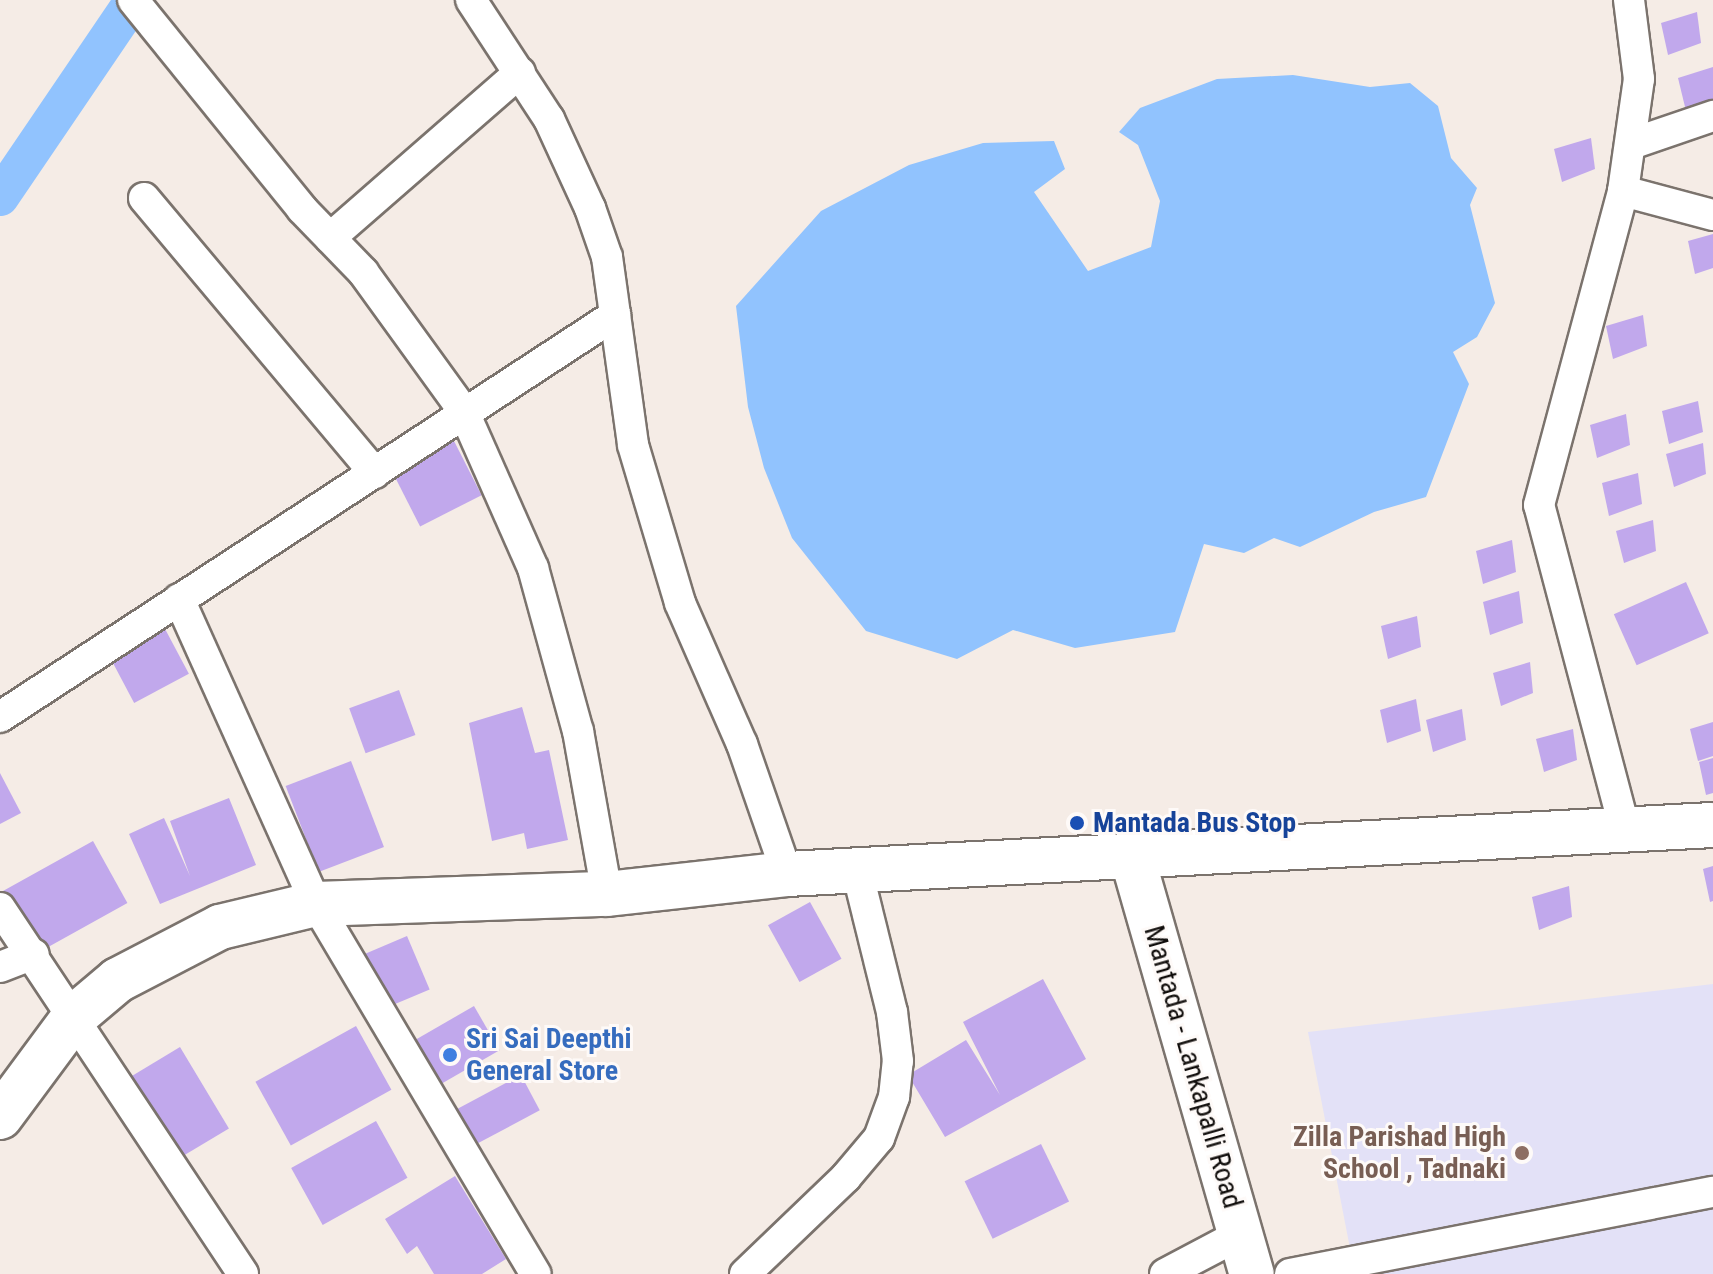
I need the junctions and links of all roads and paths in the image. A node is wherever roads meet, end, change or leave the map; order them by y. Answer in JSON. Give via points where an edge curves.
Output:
{"nodes":[{"id":1,"x":133,"y":0,"type":"edge"},
{"id":2,"x":471,"y":0,"type":"edge"},
{"id":3,"x":1629,"y":0,"type":"edge"},
{"id":4,"x":520,"y":72,"type":"junction"},
{"id":5,"x":1713,"y":116,"type":"edge"},
{"id":6,"x":1631,"y":144,"type":"junction"},
{"id":7,"x":1623,"y":191,"type":"junction"},
{"id":8,"x":144,"y":198,"type":"dead end"},
{"id":9,"x":1713,"y":215,"type":"edge"},
{"id":10,"x":330,"y":238,"type":"junction"},
{"id":11,"x":615,"y":315,"type":"junction"},
{"id":12,"x":463,"y":410,"type":"junction"},
{"id":13,"x":375,"y":473,"type":"junction"},
{"id":14,"x":179,"y":599,"type":"junction"},
{"id":15,"x":0,"y":717,"type":"edge"},
{"id":16,"x":1713,"y":825,"type":"edge"},
{"id":17,"x":1625,"y":830,"type":"junction"},
{"id":18,"x":1133,"y":860,"type":"junction"},
{"id":19,"x":857,"y":871,"type":"junction"},
{"id":20,"x":787,"y":874,"type":"junction"},
{"id":21,"x":607,"y":894,"type":"junction"},
{"id":22,"x":316,"y":904,"type":"junction"},
{"id":23,"x":0,"y":908,"type":"edge"},
{"id":24,"x":34,"y":954,"type":"junction"},
{"id":25,"x":0,"y":967,"type":"edge"},
{"id":26,"x":74,"y":1017,"type":"junction"},
{"id":27,"x":0,"y":1117,"type":"edge"},
{"id":28,"x":1713,"y":1192,"type":"edge"},
{"id":29,"x":1247,"y":1254,"type":"edge"},
{"id":30,"x":243,"y":1274,"type":"edge"},
{"id":31,"x":536,"y":1274,"type":"edge"},
{"id":32,"x":745,"y":1274,"type":"edge"},
{"id":33,"x":1165,"y":1274,"type":"edge"},
{"id":34,"x":1290,"y":1274,"type":"edge"}],
"edges":[{"from":1,"to":10,"type":"street"},
{"from":2,"to":4,"type":"street"},
{"from":3,"to":6,"type":"street","via":[[1639,79]]},
{"from":4,"to":10,"type":"street"},
{"from":4,"to":11,"type":"street","via":[[590,208],[607,257]]},
{"from":5,"to":6,"type":"street"},
{"from":6,"to":7,"type":"street"},
{"from":7,"to":9,"type":"street"},
{"from":7,"to":17,"type":"street","via":[[1539,505]]},
{"from":8,"to":13,"type":"street"},
{"from":10,"to":12,"type":"street","via":[[431,357]]},
{"from":11,"to":12,"type":"street"},
{"from":11,"to":20,"type":"street","via":[[633,445],[680,603],[742,744]]},
{"from":12,"to":13,"type":"street"},
{"from":12,"to":21,"type":"street","via":[[533,568],[578,731]]},
{"from":13,"to":14,"type":"street"},
{"from":14,"to":15,"type":"street"},
{"from":14,"to":22,"type":"street"},
{"from":16,"to":17,"type":"main road"},
{"from":17,"to":18,"type":"main road"},
{"from":18,"to":19,"type":"main road"},
{"from":18,"to":29,"type":"main road","name":"Mantada - Lankapalli Road"},
{"from":19,"to":20,"type":"main road"},
{"from":19,"to":32,"type":"street","via":[[892,1012],[898,1061],[894,1097],[879,1138]]},
{"from":20,"to":21,"type":"main road"},
{"from":21,"to":22,"type":"main road"},
{"from":22,"to":26,"type":"main road","via":[[220,927],[169,949]]},
{"from":22,"to":31,"type":"street"},
{"from":23,"to":24,"type":"street"},
{"from":24,"to":25,"type":"street"},
{"from":24,"to":26,"type":"street"},
{"from":26,"to":27,"type":"main road"},
{"from":26,"to":30,"type":"street"},
{"from":28,"to":34,"type":"street"},
{"from":29,"to":33,"type":"street"}]}
